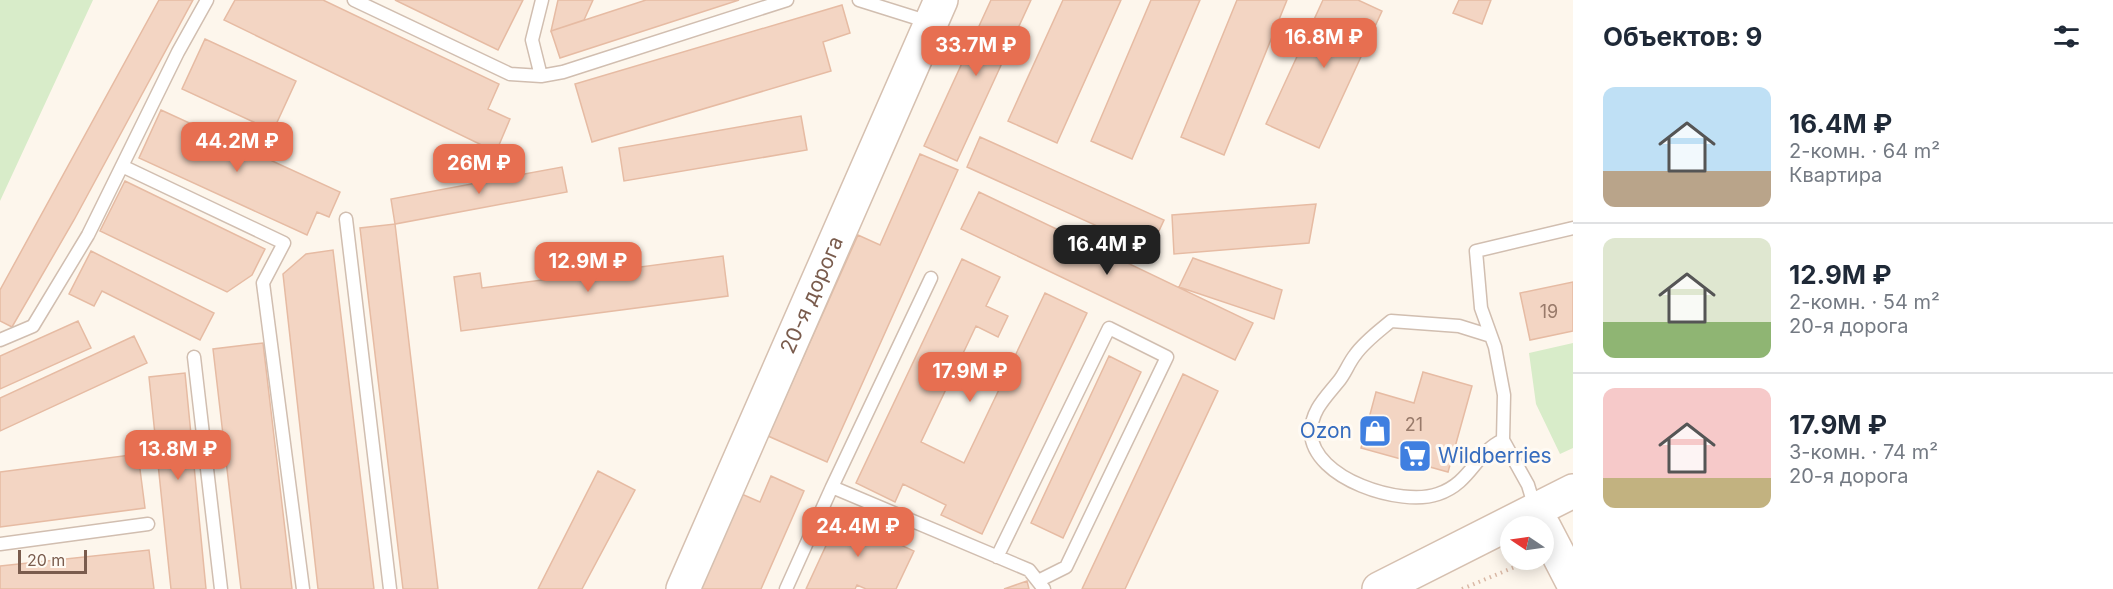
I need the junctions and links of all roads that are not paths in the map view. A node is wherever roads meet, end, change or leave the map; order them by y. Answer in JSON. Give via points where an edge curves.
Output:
{"nodes":[{"id":1,"x":207,"y":0,"type":"edge"},
{"id":2,"x":354,"y":0,"type":"edge"},
{"id":3,"x":542,"y":0,"type":"edge"},
{"id":4,"x":787,"y":0,"type":"edge"},
{"id":5,"x":859,"y":0,"type":"edge"},
{"id":6,"x":936,"y":11,"type":"edge"},
{"id":7,"x":541,"y":76,"type":"junction"},
{"id":8,"x":122,"y":166,"type":"junction"},
{"id":9,"x":346,"y":219,"type":"dead end"},
{"id":10,"x":1573,"y":228,"type":"edge"},
{"id":11,"x":931,"y":278,"type":"dead end"},
{"id":12,"x":1491,"y":336,"type":"junction"},
{"id":13,"x":0,"y":340,"type":"edge"},
{"id":14,"x":194,"y":357,"type":"dead end"},
{"id":15,"x":1503,"y":440,"type":"junction"},
{"id":16,"x":832,"y":487,"type":"junction"},
{"id":17,"x":1573,"y":491,"type":"edge"},
{"id":18,"x":1539,"y":516,"type":"edge"},
{"id":19,"x":1547,"y":516,"type":"edge"},
{"id":20,"x":148,"y":524,"type":"dead end"},
{"id":21,"x":1500,"y":539,"type":"edge"},
{"id":22,"x":0,"y":544,"type":"edge"},
{"id":23,"x":1554,"y":547,"type":"edge"},
{"id":24,"x":997,"y":557,"type":"junction"},
{"id":25,"x":1573,"y":583,"type":"edge"},
{"id":26,"x":1041,"y":585,"type":"edge"},
{"id":27,"x":220,"y":589,"type":"edge"},
{"id":28,"x":303,"y":589,"type":"edge"},
{"id":29,"x":390,"y":589,"type":"edge"},
{"id":30,"x":683,"y":589,"type":"edge"},
{"id":31,"x":786,"y":589,"type":"edge"},
{"id":32,"x":1379,"y":589,"type":"edge"}],
"edges":[{"from":1,"to":8,"type":"lane","via":[[177,52]]},
{"from":2,"to":7,"type":"lane","via":[[510,74]]},
{"from":3,"to":7,"type":"lane","via":[[532,40]]},
{"from":4,"to":7,"type":"lane"},
{"from":5,"to":6,"type":"lane"},
{"from":6,"to":30,"type":"main road","name":"20-я дорога"},
{"from":8,"to":13,"type":"lane","via":[[88,234],[33,327]]},
{"from":8,"to":28,"type":"lane","via":[[284,243],[263,284]]},
{"from":9,"to":29,"type":"lane"},
{"from":10,"to":12,"type":"lane","via":[[1476,250],[1481,308]]},
{"from":11,"to":16,"type":"lane"},
{"from":12,"to":15,"type":"lane","via":[[1504,395]]},
{"from":12,"to":15,"type":"lane","via":[[1459,326],[1391,321],[1356,353],[1340,380],[1318,405],[1311,433],[1316,450],[1355,484],[1376,493],[1405,496],[1436,495],[1455,487],[1488,447]]},
{"from":14,"to":27,"type":"lane"},
{"from":15,"to":18,"type":"lane","via":[[1528,485]]},
{"from":16,"to":24,"type":"lane"},
{"from":16,"to":31,"type":"lane"},
{"from":17,"to":19,"type":"main road"},
{"from":20,"to":22,"type":"lane"},
{"from":21,"to":32,"type":"main road"},
{"from":23,"to":25,"type":"main road"},
{"from":24,"to":26,"type":"lane","via":[[1029,570]]},
{"from":24,"to":26,"type":"lane","via":[[1109,328],[1167,357],[1066,567]]}]}
